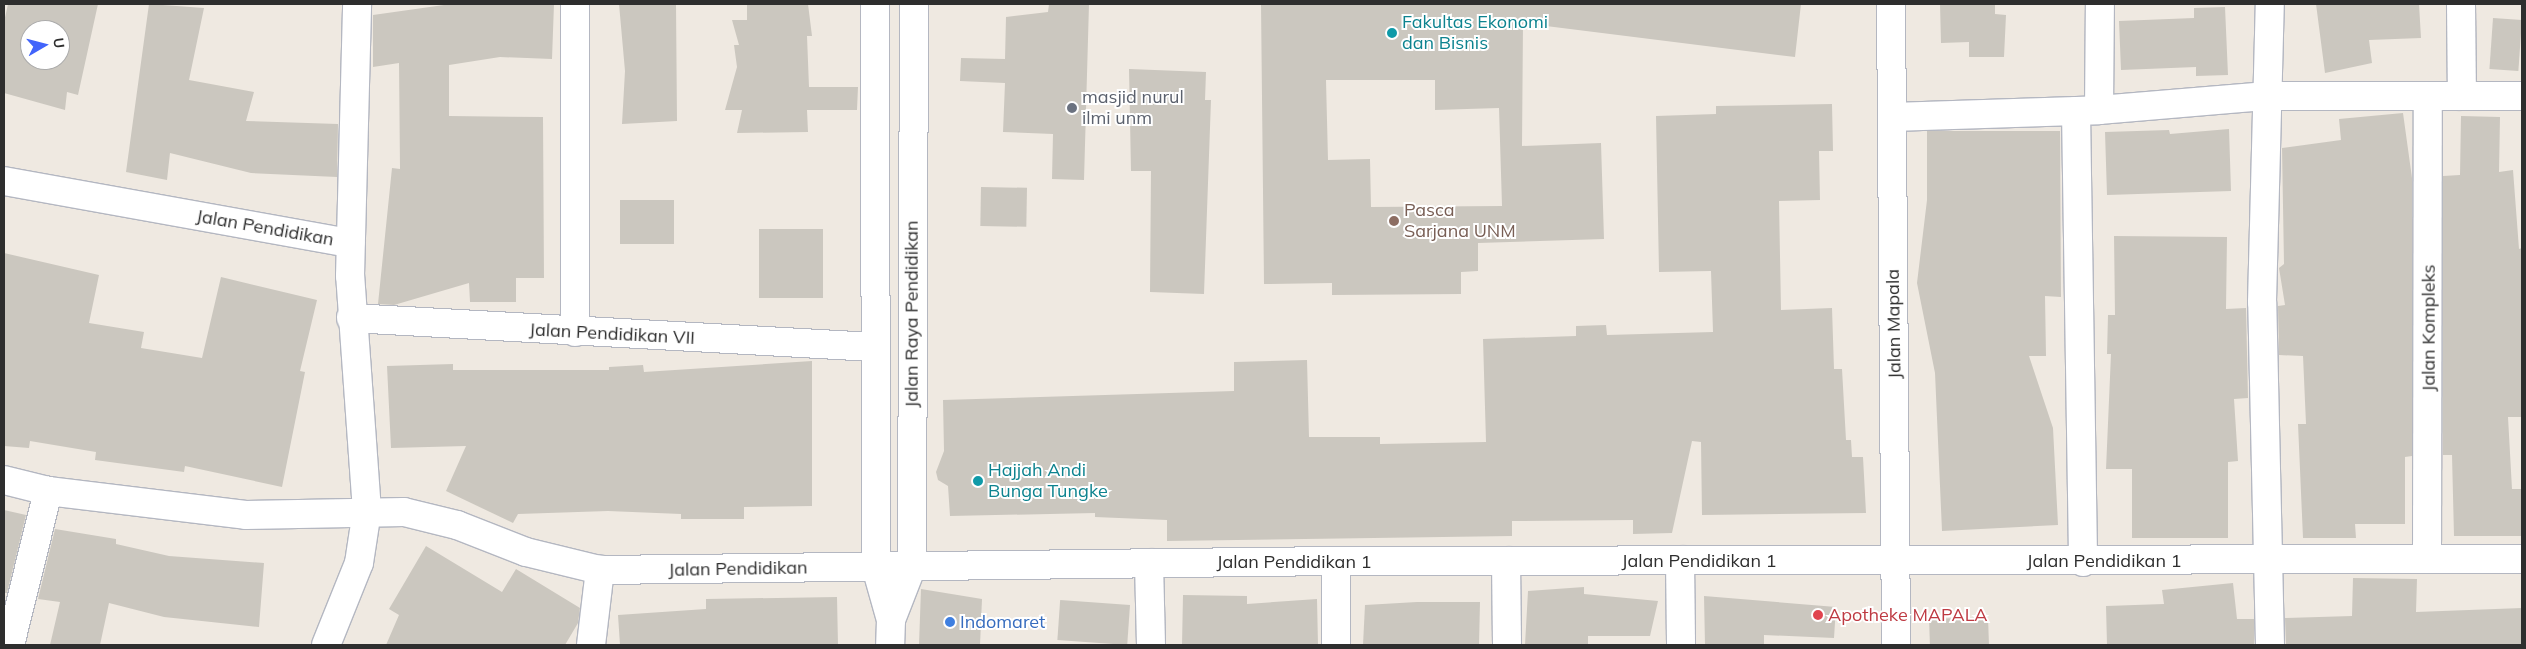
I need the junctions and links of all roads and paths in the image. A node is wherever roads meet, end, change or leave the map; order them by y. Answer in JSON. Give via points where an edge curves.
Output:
{"nodes":[{"id":1,"x":357,"y":4,"type":"edge"},
{"id":2,"x":575,"y":4,"type":"edge"},
{"id":3,"x":875,"y":4,"type":"edge"},
{"id":4,"x":914,"y":4,"type":"edge"},
{"id":5,"x":1891,"y":4,"type":"edge"},
{"id":6,"x":2100,"y":4,"type":"edge"},
{"id":7,"x":2270,"y":4,"type":"edge"},
{"id":8,"x":2461,"y":4,"type":"edge"},
{"id":9,"x":2267,"y":96,"type":"junction"},
{"id":10,"x":2462,"y":96,"type":"junction"},
{"id":11,"x":2522,"y":96,"type":"edge"},
{"id":12,"x":2428,"y":97,"type":"junction"},
{"id":13,"x":2087,"y":110,"type":"junction"},
{"id":14,"x":1892,"y":117,"type":"junction"},
{"id":15,"x":4,"y":181,"type":"edge"},
{"id":16,"x":350,"y":243,"type":"junction"},
{"id":17,"x":351,"y":318,"type":"junction"},
{"id":18,"x":575,"y":332,"type":"junction"},
{"id":19,"x":873,"y":347,"type":"junction"},
{"id":20,"x":4,"y":480,"type":"edge"},
{"id":21,"x":48,"y":491,"type":"junction"},
{"id":22,"x":367,"y":511,"type":"junction"},
{"id":23,"x":2522,"y":559,"type":"edge"},
{"id":24,"x":1680,"y":560,"type":"junction"},
{"id":25,"x":2269,"y":560,"type":"junction"},
{"id":26,"x":2427,"y":560,"type":"junction"},
{"id":27,"x":1336,"y":561,"type":"junction"},
{"id":28,"x":1506,"y":561,"type":"junction"},
{"id":29,"x":1896,"y":561,"type":"junction"},
{"id":30,"x":2083,"y":562,"type":"junction"},
{"id":31,"x":1150,"y":563,"type":"junction"},
{"id":32,"x":912,"y":566,"type":"junction"},
{"id":33,"x":876,"y":567,"type":"junction"},
{"id":34,"x":600,"y":570,"type":"junction"},
{"id":35,"x":890,"y":633,"type":"edge"},
{"id":36,"x":10,"y":645,"type":"edge"},
{"id":37,"x":326,"y":645,"type":"edge"},
{"id":38,"x":591,"y":645,"type":"edge"},
{"id":39,"x":1151,"y":645,"type":"edge"},
{"id":40,"x":1336,"y":645,"type":"edge"},
{"id":41,"x":1507,"y":645,"type":"edge"},
{"id":42,"x":1680,"y":645,"type":"edge"},
{"id":43,"x":1896,"y":645,"type":"edge"},
{"id":44,"x":2270,"y":645,"type":"edge"}],
"edges":[{"from":1,"to":16,"type":"street"},
{"from":2,"to":18,"type":"street"},
{"from":3,"to":19,"type":"street","name":"Jalan Raya Pendidikan"},
{"from":4,"to":32,"type":"street","name":"Jalan Raya Pendidikan"},
{"from":5,"to":14,"type":"street","name":"Jalan Mapala"},
{"from":6,"to":13,"type":"street"},
{"from":7,"to":9,"type":"street"},
{"from":8,"to":10,"type":"street"},
{"from":9,"to":12,"type":"street"},
{"from":9,"to":13,"type":"street"},
{"from":9,"to":25,"type":"street","via":[[2262,302]]},
{"from":10,"to":11,"type":"street"},
{"from":10,"to":12,"type":"street"},
{"from":12,"to":26,"type":"street","name":"Jalan Kompleks"},
{"from":13,"to":14,"type":"street"},
{"from":13,"to":30,"type":"street"},
{"from":14,"to":29,"type":"street","name":"Jalan Mapala"},
{"from":15,"to":16,"type":"street","name":"Jalan Pendidikan"},
{"from":16,"to":17,"type":"street","name":"Jalan Pendidikan"},
{"from":17,"to":18,"type":"street","name":"Jalan Pendidikan VII"},
{"from":17,"to":22,"type":"street","name":"Jalan Pendidikan"},
{"from":18,"to":19,"type":"street","name":"Jalan Pendidikan VII"},
{"from":19,"to":33,"type":"street","name":"Jalan Raya Pendidikan"},
{"from":20,"to":21,"type":"street","name":"Jalan Pendidikan"},
{"from":21,"to":22,"type":"street","name":"Jalan Pendidikan","via":[[246,515]]},
{"from":21,"to":36,"type":"street"},
{"from":22,"to":34,"type":"street","name":"Jalan Pendidikan","via":[[429,516],[526,552]]},
{"from":22,"to":37,"type":"street","name":"Jalan Pendidikan","via":[[359,564]]},
{"from":23,"to":26,"type":"street","name":"Jalan Pendidikan 1"},
{"from":24,"to":28,"type":"street","name":"Jalan Pendidikan 1"},
{"from":24,"to":29,"type":"street","name":"Jalan Pendidikan 1"},
{"from":24,"to":42,"type":"street"},
{"from":25,"to":26,"type":"street","name":"Jalan Pendidikan 1"},
{"from":25,"to":30,"type":"street","name":"Jalan Pendidikan 1"},
{"from":25,"to":44,"type":"street"},
{"from":27,"to":28,"type":"street","name":"Jalan Pendidikan 1"},
{"from":27,"to":31,"type":"street","name":"Jalan Pendidikan 1"},
{"from":27,"to":40,"type":"street"},
{"from":28,"to":41,"type":"street"},
{"from":29,"to":30,"type":"street","name":"Jalan Pendidikan 1"},
{"from":29,"to":43,"type":"street","name":"Jalan Mapala"},
{"from":31,"to":32,"type":"street","name":"Jalan Pendidikan 1"},
{"from":31,"to":39,"type":"street"},
{"from":32,"to":33,"type":"street","name":"Jalan Pendidikan 1"},
{"from":32,"to":35,"type":"street","name":"Jalan Raya Pendidikan"},
{"from":33,"to":34,"type":"street","name":"Jalan Pendidikan"},
{"from":33,"to":35,"type":"street","name":"Jalan Raya Pendidikan"},
{"from":34,"to":38,"type":"street"}]}
